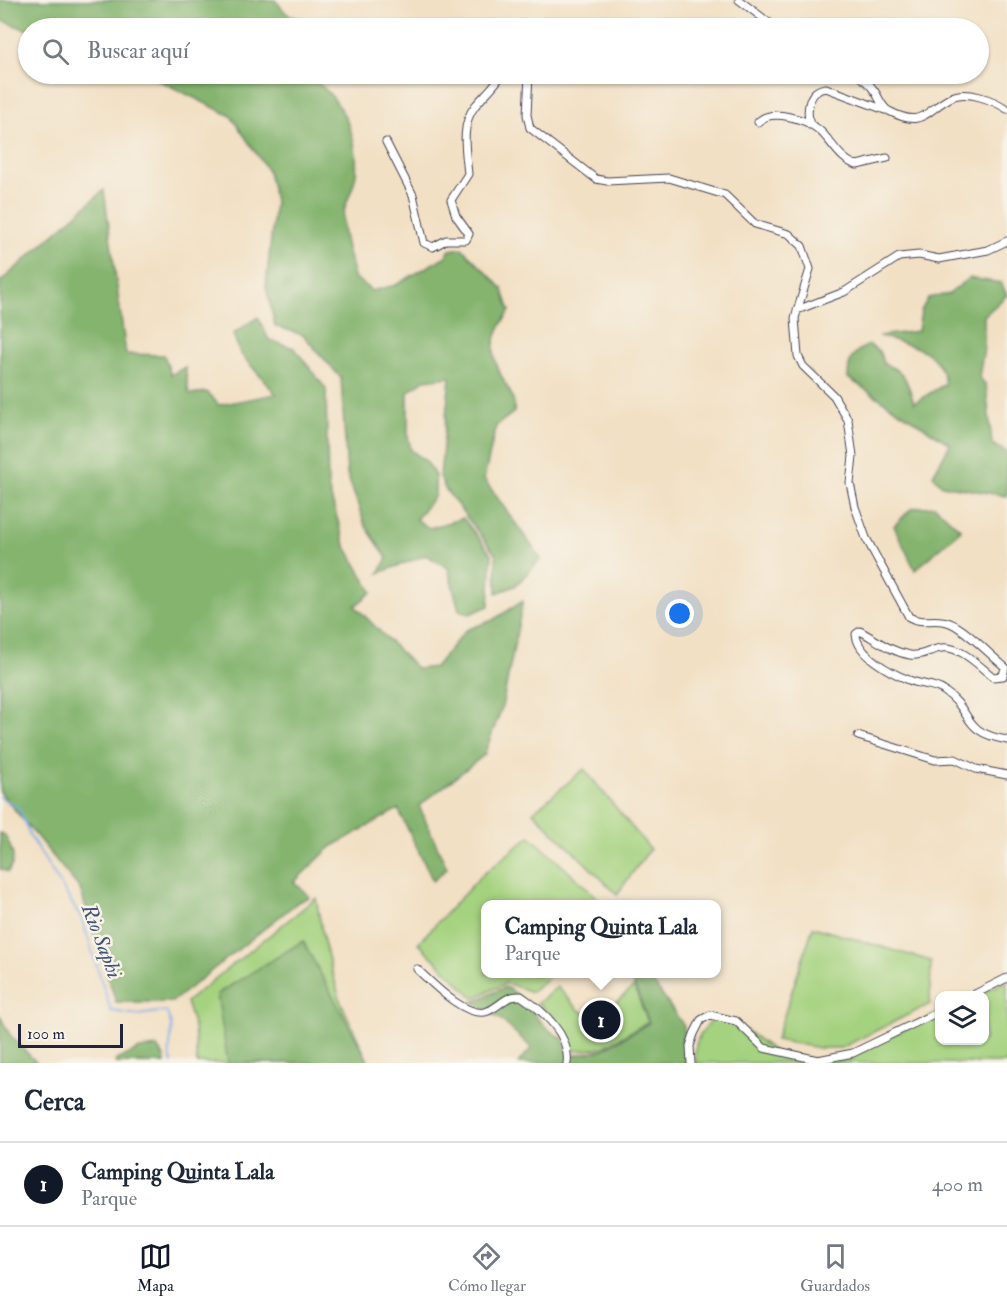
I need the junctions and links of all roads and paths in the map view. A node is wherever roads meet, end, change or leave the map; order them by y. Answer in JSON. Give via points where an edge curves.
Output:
{"nodes":[{"id":1,"x":739,"y":0,"type":"edge"},
{"id":2,"x":763,"y":18,"type":"edge"},
{"id":3,"x":494,"y":84,"type":"edge"},
{"id":4,"x":528,"y":84,"type":"edge"},
{"id":5,"x":867,"y":84,"type":"edge"},
{"id":6,"x":1007,"y":109,"type":"edge"},
{"id":7,"x":885,"y":110,"type":"junction"},
{"id":8,"x":758,"y":122,"type":"dead end"},
{"id":9,"x":810,"y":125,"type":"junction"},
{"id":10,"x":386,"y":142,"type":"dead end"},
{"id":11,"x":887,"y":158,"type":"dead end"},
{"id":12,"x":1007,"y":241,"type":"edge"},
{"id":13,"x":796,"y":310,"type":"junction"},
{"id":14,"x":858,"y":736,"type":"dead end"},
{"id":15,"x":1007,"y":740,"type":"edge"},
{"id":16,"x":1007,"y":775,"type":"edge"},
{"id":17,"x":417,"y":969,"type":"dead end"},
{"id":18,"x":1007,"y":978,"type":"edge"},
{"id":19,"x":981,"y":991,"type":"edge"},
{"id":20,"x":935,"y":1013,"type":"edge"},
{"id":21,"x":567,"y":1063,"type":"edge"},
{"id":22,"x":691,"y":1063,"type":"edge"}],
"edges":[{"from":1,"to":2,"type":"street"},
{"from":3,"to":10,"type":"street","via":[[474,108],[466,129],[464,153],[468,174],[451,200],[456,216],[469,234],[466,240],[446,240],[433,247],[424,243],[413,195]]},
{"from":4,"to":13,"type":"street","via":[[530,128],[596,178],[608,181],[657,177],[692,184],[725,195],[755,224],[795,238],[810,269]]},
{"from":5,"to":7,"type":"street"},
{"from":6,"to":7,"type":"street","via":[[987,99],[963,94],[951,97],[921,118],[903,118]]},
{"from":7,"to":9,"type":"street","via":[[820,88],[812,94]]},
{"from":8,"to":9,"type":"street","via":[[774,115]]},
{"from":9,"to":11,"type":"street","via":[[851,164]]},
{"from":12,"to":13,"type":"street","via":[[988,250],[939,259],[899,257],[844,292]]},
{"from":13,"to":15,"type":"street","via":[[798,356],[834,396],[848,420],[853,456],[850,483],[855,507],[866,538],[909,617],[917,622],[940,620],[953,624],[1005,667],[1005,672],[993,677],[967,656],[951,649],[922,655],[901,653],[860,631],[856,634],[858,644],[889,670],[943,690],[966,720],[983,734]]},
{"from":14,"to":16,"type":"street","via":[[935,760],[955,759],[976,770]]},
{"from":17,"to":21,"type":"street","via":[[453,1003],[481,1013],[509,995],[521,996],[556,1027],[568,1055]]},
{"from":18,"to":19,"type":"street"},
{"from":20,"to":22,"type":"street","via":[[853,1053],[818,1060],[764,1048],[736,1021],[710,1015],[701,1020],[694,1034]]}]}
